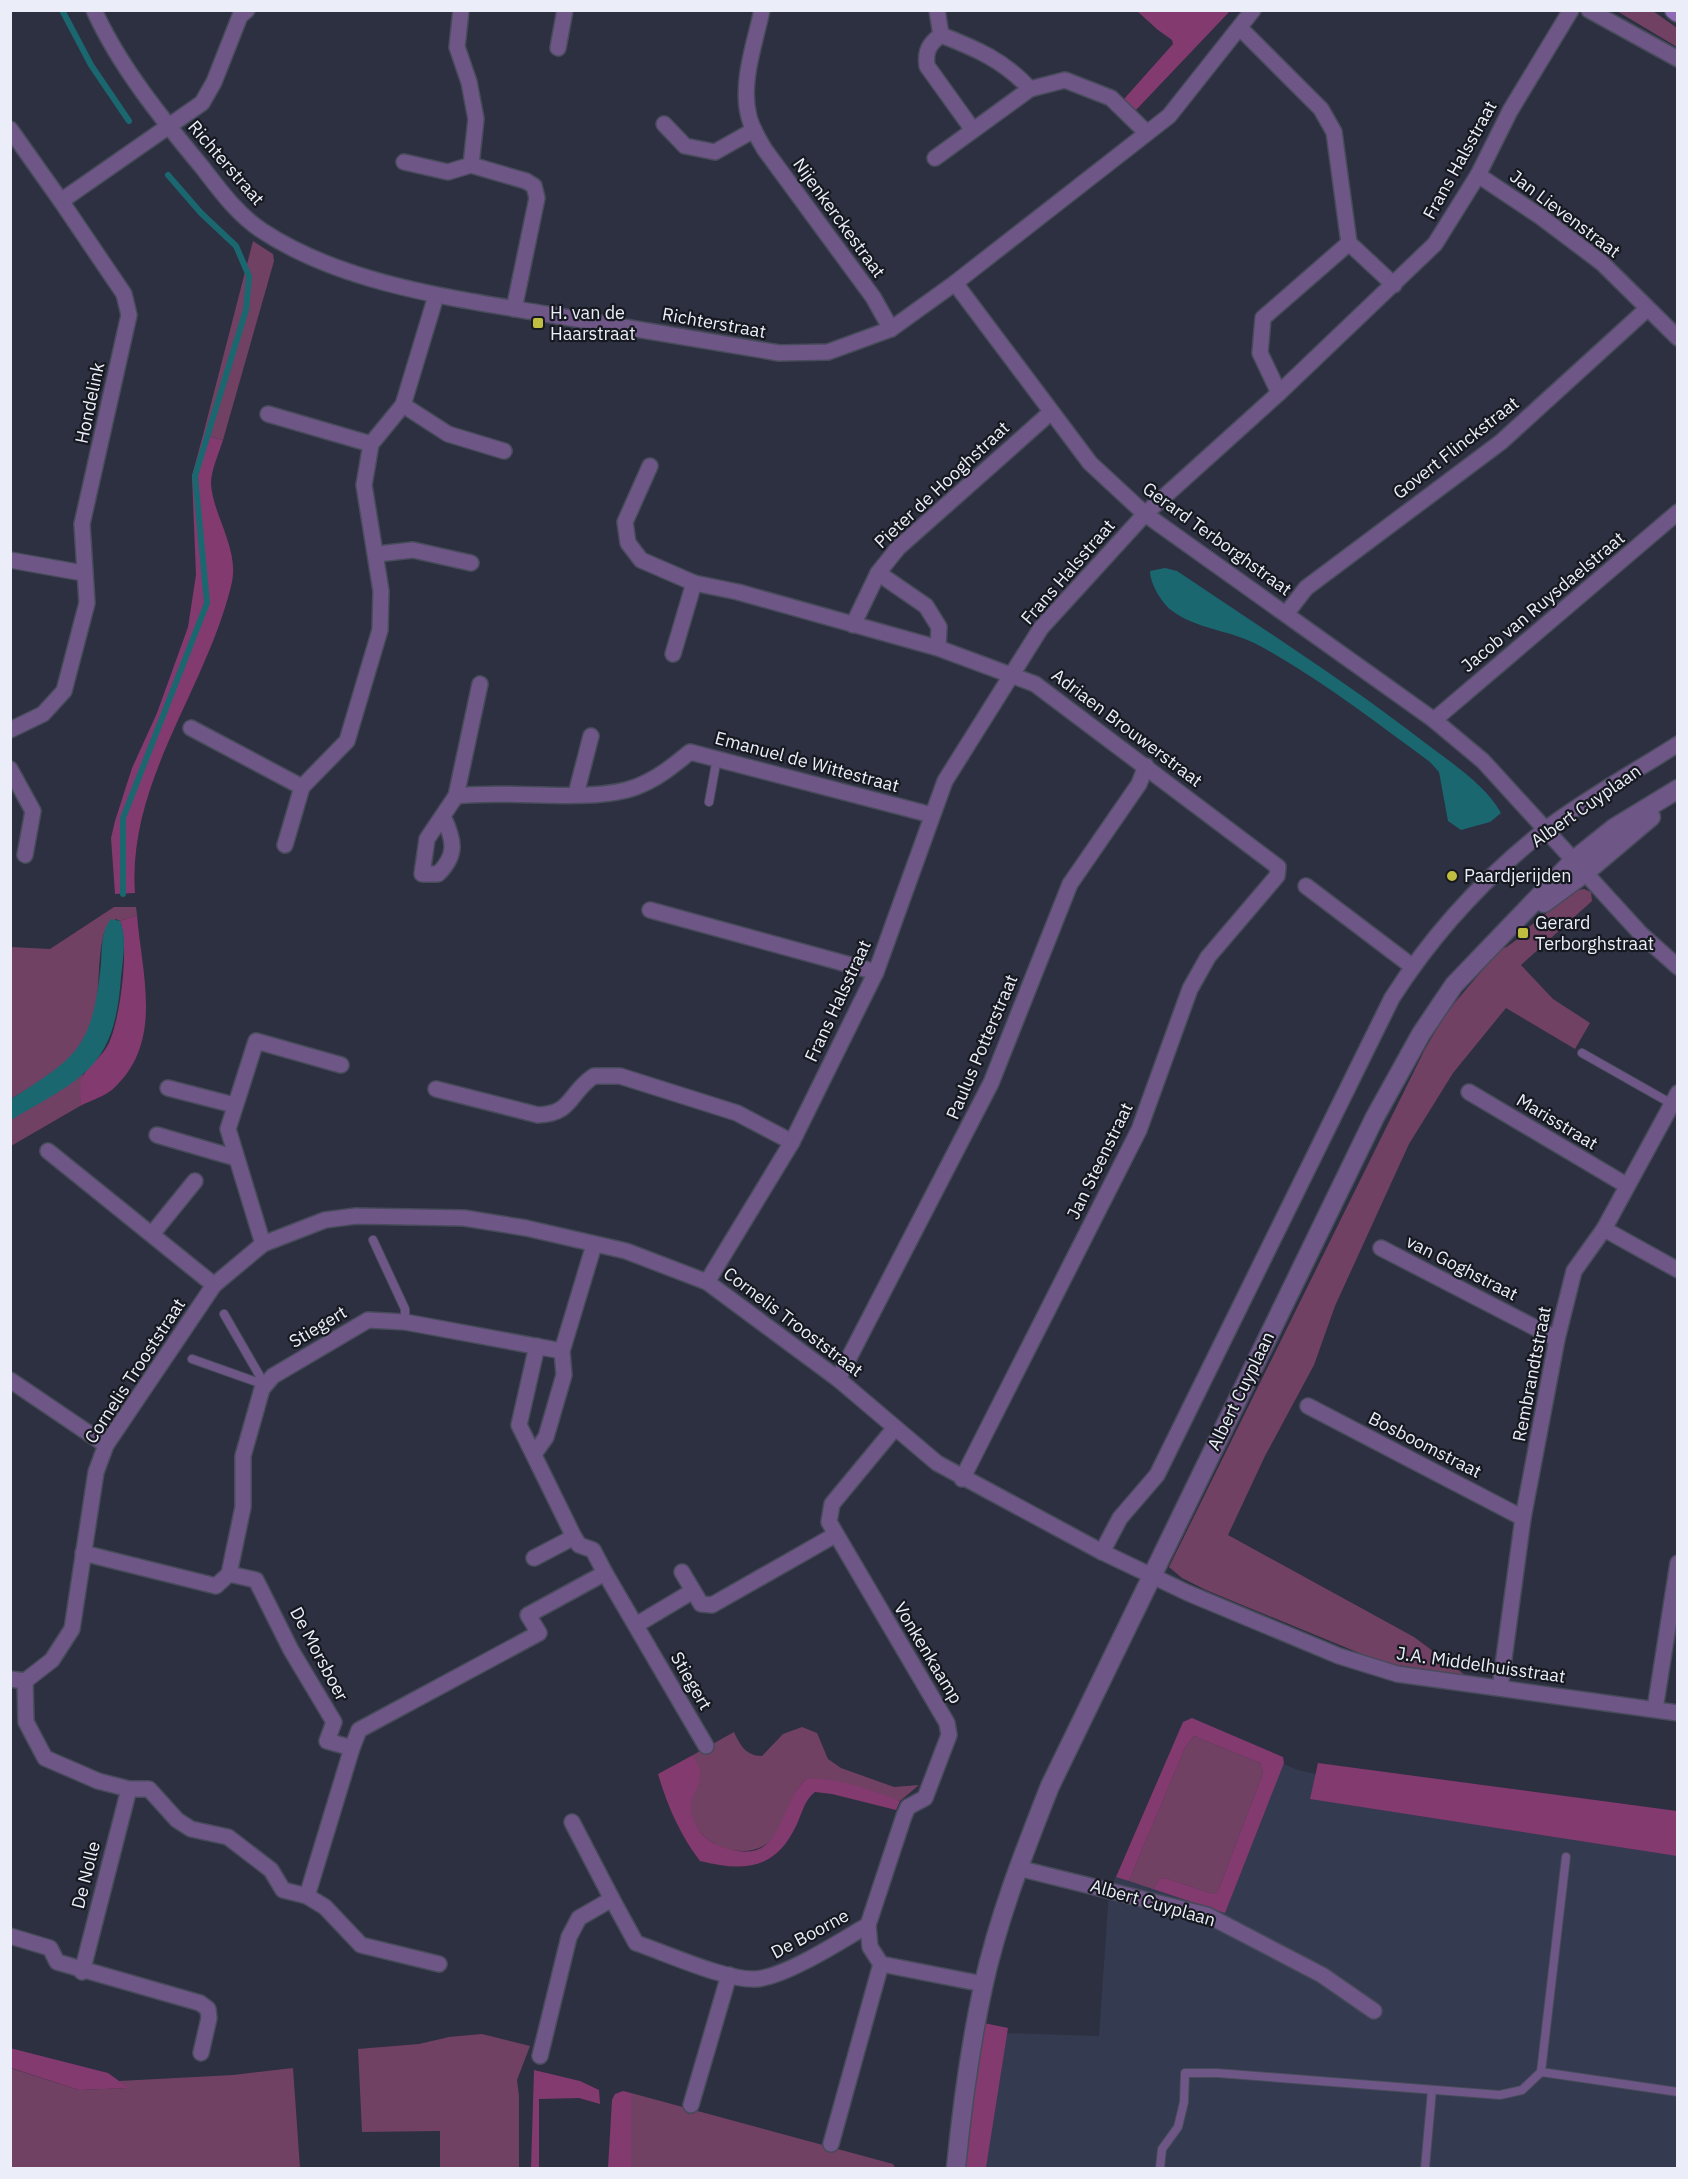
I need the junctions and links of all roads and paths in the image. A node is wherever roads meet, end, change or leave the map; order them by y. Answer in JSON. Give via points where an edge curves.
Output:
{"nodes":[{"id":1,"x":93,"y":10,"type":"edge"},
{"id":2,"x":247,"y":10,"type":"edge"},
{"id":3,"x":461,"y":10,"type":"edge"},
{"id":4,"x":565,"y":10,"type":"edge"},
{"id":5,"x":762,"y":10,"type":"edge"},
{"id":6,"x":937,"y":10,"type":"edge"},
{"id":7,"x":1253,"y":10,"type":"edge"},
{"id":8,"x":1571,"y":10,"type":"edge"},
{"id":9,"x":1589,"y":10,"type":"edge"},
{"id":10,"x":1674,"y":10,"type":"edge"},
{"id":11,"x":1677,"y":13,"type":"edge"},
{"id":12,"x":1240,"y":28,"type":"junction"},
{"id":13,"x":940,"y":35,"type":"junction"},
{"id":14,"x":558,"y":48,"type":"dead end"},
{"id":15,"x":1677,"y":59,"type":"edge"},
{"id":16,"x":1030,"y":89,"type":"junction"},
{"id":17,"x":664,"y":124,"type":"dead end"},
{"id":18,"x":168,"y":126,"type":"junction"},
{"id":19,"x":10,"y":129,"type":"edge"},
{"id":20,"x":754,"y":130,"type":"junction"},
{"id":21,"x":973,"y":130,"type":"junction"},
{"id":22,"x":1148,"y":133,"type":"junction"},
{"id":23,"x":935,"y":159,"type":"dead end"},
{"id":24,"x":404,"y":162,"type":"dead end"},
{"id":25,"x":471,"y":165,"type":"junction"},
{"id":26,"x":1478,"y":175,"type":"junction"},
{"id":27,"x":61,"y":201,"type":"junction"},
{"id":28,"x":1349,"y":243,"type":"junction"},
{"id":29,"x":955,"y":283,"type":"junction"},
{"id":30,"x":1394,"y":285,"type":"junction"},
{"id":31,"x":436,"y":296,"type":"junction"},
{"id":32,"x":514,"y":309,"type":"junction"},
{"id":33,"x":1647,"y":309,"type":"junction"},
{"id":34,"x":891,"y":329,"type":"junction"},
{"id":35,"x":1677,"y":338,"type":"edge"},
{"id":36,"x":1279,"y":393,"type":"junction"},
{"id":37,"x":403,"y":405,"type":"junction"},
{"id":38,"x":1050,"y":413,"type":"junction"},
{"id":39,"x":268,"y":414,"type":"dead end"},
{"id":40,"x":371,"y":444,"type":"junction"},
{"id":41,"x":504,"y":451,"type":"dead end"},
{"id":42,"x":650,"y":465,"type":"dead end"},
{"id":43,"x":1677,"y":512,"type":"edge"},
{"id":44,"x":1145,"y":514,"type":"junction"},
{"id":45,"x":377,"y":554,"type":"junction"},
{"id":46,"x":10,"y":560,"type":"edge"},
{"id":47,"x":471,"y":563,"type":"dead end"},
{"id":48,"x":83,"y":573,"type":"junction"},
{"id":49,"x":878,"y":573,"type":"junction"},
{"id":50,"x":694,"y":583,"type":"junction"},
{"id":51,"x":1286,"y":614,"type":"junction"},
{"id":52,"x":853,"y":625,"type":"junction"},
{"id":53,"x":938,"y":648,"type":"junction"},
{"id":54,"x":673,"y":654,"type":"dead end"},
{"id":55,"x":1012,"y":676,"type":"junction"},
{"id":56,"x":480,"y":684,"type":"dead end"},
{"id":57,"x":1434,"y":720,"type":"junction"},
{"id":58,"x":191,"y":728,"type":"dead end"},
{"id":59,"x":10,"y":730,"type":"edge"},
{"id":60,"x":591,"y":736,"type":"dead end"},
{"id":61,"x":1677,"y":744,"type":"edge"},
{"id":62,"x":718,"y":757,"type":"junction"},
{"id":63,"x":1146,"y":766,"type":"junction"},
{"id":64,"x":10,"y":769,"type":"edge"},
{"id":65,"x":302,"y":786,"type":"junction"},
{"id":66,"x":1677,"y":789,"type":"edge"},
{"id":67,"x":576,"y":794,"type":"junction"},
{"id":68,"x":1677,"y":795,"type":"edge"},
{"id":69,"x":456,"y":796,"type":"junction"},
{"id":70,"x":710,"y":802,"type":"dead end"},
{"id":71,"x":932,"y":814,"type":"junction"},
{"id":72,"x":443,"y":816,"type":"dead end"},
{"id":73,"x":1547,"y":829,"type":"junction"},
{"id":74,"x":285,"y":845,"type":"dead end"},
{"id":75,"x":25,"y":855,"type":"dead end"},
{"id":76,"x":1580,"y":866,"type":"junction"},
{"id":77,"x":1278,"y":867,"type":"joint"},
{"id":78,"x":1306,"y":886,"type":"dead end"},
{"id":79,"x":650,"y":910,"type":"dead end"},
{"id":80,"x":1413,"y":967,"type":"junction"},
{"id":81,"x":1677,"y":967,"type":"edge"},
{"id":82,"x":876,"y":972,"type":"junction"},
{"id":83,"x":1582,"y":1053,"type":"dead end"},
{"id":84,"x":341,"y":1065,"type":"dead end"},
{"id":85,"x":168,"y":1088,"type":"dead end"},
{"id":86,"x":436,"y":1089,"type":"dead end"},
{"id":87,"x":1469,"y":1092,"type":"dead end"},
{"id":88,"x":1675,"y":1098,"type":"edge"},
{"id":89,"x":234,"y":1105,"type":"junction"},
{"id":90,"x":157,"y":1134,"type":"dead end"},
{"id":91,"x":792,"y":1142,"type":"junction"},
{"id":92,"x":48,"y":1151,"type":"dead end"},
{"id":93,"x":236,"y":1158,"type":"junction"},
{"id":94,"x":195,"y":1181,"type":"dead end"},
{"id":95,"x":1626,"y":1185,"type":"junction"},
{"id":96,"x":1604,"y":1229,"type":"junction"},
{"id":97,"x":152,"y":1234,"type":"junction"},
{"id":98,"x":373,"y":1240,"type":"dead end"},
{"id":99,"x":263,"y":1244,"type":"junction"},
{"id":100,"x":594,"y":1245,"type":"junction"},
{"id":101,"x":1381,"y":1248,"type":"dead end"},
{"id":102,"x":1677,"y":1270,"type":"edge"},
{"id":103,"x":707,"y":1282,"type":"junction"},
{"id":104,"x":214,"y":1285,"type":"junction"},
{"id":105,"x":224,"y":1314,"type":"dead end"},
{"id":106,"x":405,"y":1322,"type":"junction"},
{"id":107,"x":1557,"y":1339,"type":"junction"},
{"id":108,"x":537,"y":1346,"type":"junction"},
{"id":109,"x":562,"y":1351,"type":"junction"},
{"id":110,"x":192,"y":1359,"type":"dead end"},
{"id":111,"x":838,"y":1379,"type":"junction"},
{"id":112,"x":10,"y":1380,"type":"edge"},
{"id":113,"x":265,"y":1385,"type":"junction"},
{"id":114,"x":1308,"y":1406,"type":"dead end"},
{"id":115,"x":894,"y":1429,"type":"junction"},
{"id":116,"x":106,"y":1445,"type":"junction"},
{"id":117,"x":534,"y":1454,"type":"junction"},
{"id":118,"x":962,"y":1479,"type":"junction"},
{"id":119,"x":1523,"y":1518,"type":"junction"},
{"id":120,"x":836,"y":1535,"type":"junction"},
{"id":121,"x":574,"y":1537,"type":"junction"},
{"id":122,"x":1102,"y":1552,"type":"junction"},
{"id":123,"x":83,"y":1553,"type":"junction"},
{"id":124,"x":534,"y":1558,"type":"dead end"},
{"id":125,"x":1677,"y":1563,"type":"edge"},
{"id":126,"x":682,"y":1572,"type":"dead end"},
{"id":127,"x":605,"y":1573,"type":"junction"},
{"id":128,"x":229,"y":1574,"type":"junction"},
{"id":129,"x":1152,"y":1575,"type":"junction"},
{"id":130,"x":693,"y":1591,"type":"junction"},
{"id":131,"x":636,"y":1625,"type":"junction"},
{"id":132,"x":18,"y":1680,"type":"edge"},
{"id":133,"x":1500,"y":1688,"type":"junction"},
{"id":134,"x":1655,"y":1709,"type":"junction"},
{"id":135,"x":1677,"y":1713,"type":"edge"},
{"id":136,"x":706,"y":1746,"type":"dead end"},
{"id":137,"x":352,"y":1748,"type":"junction"},
{"id":138,"x":129,"y":1789,"type":"junction"},
{"id":139,"x":572,"y":1822,"type":"dead end"},
{"id":140,"x":1566,"y":1857,"type":"dead end"},
{"id":141,"x":1018,"y":1868,"type":"junction"},
{"id":142,"x":307,"y":1896,"type":"junction"},
{"id":143,"x":612,"y":1899,"type":"junction"},
{"id":144,"x":868,"y":1925,"type":"junction"},
{"id":145,"x":10,"y":1936,"type":"edge"},
{"id":146,"x":440,"y":1964,"type":"dead end"},
{"id":147,"x":881,"y":1964,"type":"junction"},
{"id":148,"x":82,"y":1972,"type":"junction"},
{"id":149,"x":729,"y":1975,"type":"junction"},
{"id":150,"x":983,"y":1984,"type":"junction"},
{"id":151,"x":1374,"y":2011,"type":"dead end"},
{"id":152,"x":201,"y":2053,"type":"dead end"},
{"id":153,"x":540,"y":2056,"type":"dead end"},
{"id":154,"x":1541,"y":2072,"type":"junction"},
{"id":155,"x":1432,"y":2090,"type":"junction"},
{"id":156,"x":1677,"y":2092,"type":"edge"},
{"id":157,"x":691,"y":2105,"type":"dead end"},
{"id":158,"x":831,"y":2144,"type":"dead end"},
{"id":159,"x":956,"y":2169,"type":"edge"},
{"id":160,"x":1160,"y":2169,"type":"edge"},
{"id":161,"x":1425,"y":2169,"type":"edge"}],
"edges":[{"from":1,"to":18,"type":"street","name":"Richterstraat"},
{"from":2,"to":18,"type":"street","via":[[240,16],[202,104]]},
{"from":3,"to":25,"type":"street","via":[[457,46],[476,118]]},
{"from":4,"to":14,"type":"street"},
{"from":5,"to":20,"type":"street","name":"Nijenkerckestraat","via":[[749,73],[747,104]]},
{"from":6,"to":13,"type":"street"},
{"from":7,"to":12,"type":"street","name":"Richterstraat"},
{"from":8,"to":26,"type":"street","name":"Frans Halsstraat","via":[[1510,111]]},
{"from":9,"to":15,"type":"street"},
{"from":10,"to":11,"type":"main road"},
{"from":12,"to":22,"type":"street","name":"Richterstraat","via":[[1181,103]]},
{"from":12,"to":28,"type":"street","via":[[1321,110],[1334,132]]},
{"from":13,"to":16,"type":"street","via":[[999,62]]},
{"from":13,"to":21,"type":"street","via":[[925,54],[927,66]]},
{"from":16,"to":21,"type":"street"},
{"from":16,"to":22,"type":"street","via":[[1065,80],[1092,88],[1111,98]]},
{"from":17,"to":20,"type":"street","via":[[685,146],[715,152]]},
{"from":18,"to":27,"type":"street"},
{"from":18,"to":31,"type":"street","name":"Richterstraat","via":[[237,209],[260,229],[330,264]]},
{"from":19,"to":27,"type":"street","name":"Hondelink"},
{"from":20,"to":34,"type":"street","name":"Nijenkerckestraat","via":[[873,297]]},
{"from":21,"to":23,"type":"street"},
{"from":22,"to":29,"type":"street","name":"Richterstraat"},
{"from":24,"to":25,"type":"street","via":[[448,172]]},
{"from":25,"to":32,"type":"street","via":[[534,186],[537,198]]},
{"from":26,"to":30,"type":"street","name":"Frans Halsstraat","via":[[1435,244]]},
{"from":26,"to":33,"type":"street","name":"Jan Lievenstraat","via":[[1602,263]]},
{"from":27,"to":48,"type":"street","name":"Hondelink","via":[[124,294],[129,315],[82,524]]},
{"from":28,"to":30,"type":"street"},
{"from":28,"to":36,"type":"street","via":[[1263,318],[1260,353]]},
{"from":29,"to":34,"type":"street","name":"Richterstraat"},
{"from":29,"to":38,"type":"street","name":"Gerard Terborghstraat"},
{"from":30,"to":36,"type":"street","name":"Frans Halsstraat"},
{"from":31,"to":32,"type":"street","name":"Richterstraat"},
{"from":31,"to":37,"type":"street"},
{"from":32,"to":34,"type":"street","name":"Richterstraat","via":[[779,353],[828,352]]},
{"from":33,"to":35,"type":"street","name":"Jan Lievenstraat"},
{"from":33,"to":51,"type":"street","name":"Govert Flinckstraat","via":[[1501,442],[1306,588]]},
{"from":36,"to":44,"type":"street","name":"Frans Halsstraat"},
{"from":37,"to":40,"type":"street"},
{"from":37,"to":41,"type":"street","via":[[448,434]]},
{"from":38,"to":44,"type":"street","name":"Gerard Terborghstraat","via":[[1090,463]]},
{"from":38,"to":49,"type":"street","name":"Pieter de Hooghstraat","via":[[898,548]]},
{"from":39,"to":40,"type":"street"},
{"from":40,"to":45,"type":"street","via":[[364,485]]},
{"from":42,"to":50,"type":"street","name":"Adriaen Brouwerstraat","via":[[625,522],[628,543],[641,560]]},
{"from":43,"to":57,"type":"street","name":"Jacob van Ruysdaelstraat"},
{"from":44,"to":51,"type":"street","name":"Gerard Terborghstraat"},
{"from":44,"to":55,"type":"street","name":"Frans Halsstraat","via":[[1041,628]]},
{"from":45,"to":47,"type":"street","via":[[413,550]]},
{"from":45,"to":65,"type":"street","via":[[380,630],[347,741]]},
{"from":46,"to":48,"type":"street"},
{"from":48,"to":59,"type":"street","name":"Hondelink","via":[[87,603],[64,691],[43,714]]},
{"from":49,"to":52,"type":"street","name":"Pieter de Hooghstraat"},
{"from":49,"to":53,"type":"street","via":[[926,606],[939,627]]},
{"from":50,"to":52,"type":"street","name":"Adriaen Brouwerstraat"},
{"from":50,"to":54,"type":"street"},
{"from":51,"to":57,"type":"street","name":"Gerard Terborghstraat"},
{"from":52,"to":53,"type":"street","name":"Adriaen Brouwerstraat"},
{"from":53,"to":55,"type":"street","name":"Adriaen Brouwerstraat"},
{"from":55,"to":63,"type":"street","name":"Adriaen Brouwerstraat","via":[[1035,684]]},
{"from":55,"to":71,"type":"street","name":"Frans Halsstraat","via":[[945,781]]},
{"from":56,"to":69,"type":"street"},
{"from":57,"to":73,"type":"street","name":"Gerard Terborghstraat","via":[[1483,761]]},
{"from":58,"to":65,"type":"street"},
{"from":60,"to":67,"type":"street"},
{"from":61,"to":73,"type":"street","name":"Albert Cuyplaan"},
{"from":62,"to":67,"type":"street","name":"Emanuel de Wittestraat","via":[[690,752],[662,775],[634,788]]},
{"from":62,"to":70,"type":"lane"},
{"from":62,"to":71,"type":"street","name":"Emanuel de Wittestraat"},
{"from":63,"to":77,"type":"street","name":"Adriaen Brouwerstraat"},
{"from":63,"to":111,"type":"street","name":"Paulus Potterstraat","via":[[1139,784],[1070,884],[991,1083]]},
{"from":64,"to":75,"type":"street","via":[[33,811]]},
{"from":65,"to":74,"type":"street"},
{"from":66,"to":76,"type":"street","name":"Albert Cuyplaan","via":[[1614,828]]},
{"from":67,"to":69,"type":"street","name":"Emanuel de Wittestraat"},
{"from":68,"to":76,"type":"street","name":"Albert Cuyplaan"},
{"from":69,"to":72,"type":"street"},
{"from":71,"to":82,"type":"street","name":"Frans Halsstraat"},
{"from":73,"to":76,"type":"street","name":"Gerard Terborghstraat"},
{"from":73,"to":80,"type":"street","name":"Albert Cuyplaan","via":[[1459,907]]},
{"from":76,"to":81,"type":"street","name":"Gerard Terborghstraat","via":[[1641,934]]},
{"from":76,"to":129,"type":"street","name":"Albert Cuyplaan","via":[[1500,935],[1443,1000],[1420,1034],[1375,1117]]},
{"from":77,"to":118,"type":"street","name":"Jan Steenstraat","via":[[1277,876],[1208,957],[1190,989],[1139,1130]]},
{"from":78,"to":80,"type":"street"},
{"from":79,"to":82,"type":"street"},
{"from":80,"to":122,"type":"street","name":"Albert Cuyplaan","via":[[1392,998],[1156,1475],[1120,1518]]},
{"from":82,"to":91,"type":"street","name":"Frans Halsstraat"},
{"from":83,"to":88,"type":"lane"},
{"from":84,"to":89,"type":"street","via":[[256,1041]]},
{"from":85,"to":89,"type":"street"},
{"from":86,"to":91,"type":"street","via":[[538,1115],[554,1115],[566,1108],[594,1076],[620,1076],[737,1113]]},
{"from":87,"to":95,"type":"street","name":"Marisstraat"},
{"from":88,"to":95,"type":"street","name":"Rembrandtstraat"},
{"from":89,"to":93,"type":"street","via":[[228,1129]]},
{"from":90,"to":93,"type":"street"},
{"from":91,"to":103,"type":"street","name":"Frans Halsstraat"},
{"from":92,"to":97,"type":"street"},
{"from":93,"to":99,"type":"street"},
{"from":94,"to":97,"type":"street"},
{"from":95,"to":96,"type":"street","name":"Rembrandtstraat"},
{"from":96,"to":102,"type":"street"},
{"from":96,"to":107,"type":"street","name":"Rembrandtstraat","via":[[1574,1271]]},
{"from":97,"to":104,"type":"street"},
{"from":98,"to":106,"type":"lane","via":[[405,1309]]},
{"from":99,"to":100,"type":"street","name":"Cornelis Trooststraat","via":[[325,1220],[356,1216],[464,1218]]},
{"from":99,"to":104,"type":"street","name":"Cornelis Trooststraat"},
{"from":100,"to":103,"type":"street","name":"Cornelis Trooststraat","via":[[626,1251]]},
{"from":100,"to":109,"type":"street"},
{"from":101,"to":107,"type":"street","name":"van Goghstraat"},
{"from":103,"to":111,"type":"street","name":"Cornelis Trooststraat"},
{"from":104,"to":116,"type":"street","name":"Cornelis Trooststraat"},
{"from":105,"to":113,"type":"lane"},
{"from":106,"to":108,"type":"street","name":"Stiegert"},
{"from":106,"to":113,"type":"street","name":"Stiegert","via":[[368,1320],[273,1376]]},
{"from":107,"to":119,"type":"street","name":"Rembrandtstraat"},
{"from":108,"to":109,"type":"street","name":"Stiegert"},
{"from":108,"to":117,"type":"street","name":"Stiegert","via":[[519,1425]]},
{"from":109,"to":117,"type":"street","via":[[564,1375],[546,1437]]},
{"from":110,"to":113,"type":"lane"},
{"from":111,"to":115,"type":"street","name":"Cornelis Trooststraat"},
{"from":112,"to":116,"type":"street"},
{"from":113,"to":128,"type":"street","via":[[243,1456],[243,1507]]},
{"from":114,"to":119,"type":"street","name":"Bosboomstraat"},
{"from":115,"to":118,"type":"street","name":"Cornelis Trooststraat"},
{"from":115,"to":120,"type":"street","name":"Vonkenkaamp","via":[[832,1504],[829,1522]]},
{"from":116,"to":123,"type":"street","name":"Cornelis Trooststraat","via":[[96,1472]]},
{"from":117,"to":121,"type":"street","name":"Stiegert"},
{"from":118,"to":122,"type":"street","name":"Cornelis Trooststraat"},
{"from":119,"to":133,"type":"street","name":"Rembrandtstraat"},
{"from":120,"to":130,"type":"street","via":[[712,1605],[701,1604]]},
{"from":120,"to":144,"type":"street","name":"Vonkenkaamp","via":[[947,1723],[949,1735],[925,1798],[908,1807]]},
{"from":121,"to":124,"type":"street"},
{"from":121,"to":127,"type":"street","name":"Stiegert","via":[[579,1545],[593,1550]]},
{"from":122,"to":129,"type":"street","name":"Cornelis Trooststraat"},
{"from":123,"to":128,"type":"street","via":[[216,1586]]},
{"from":123,"to":132,"type":"street","name":"Cornelis Trooststraat","via":[[72,1629],[52,1660]]},
{"from":125,"to":134,"type":"street"},
{"from":126,"to":130,"type":"street"},
{"from":127,"to":131,"type":"street","name":"Stiegert"},
{"from":127,"to":137,"type":"street","via":[[528,1615],[539,1633],[359,1730]]},
{"from":128,"to":137,"type":"street","name":"De Morsboer","via":[[256,1580],[291,1650],[334,1722],[327,1741]]},
{"from":129,"to":133,"type":"street","name":"J.A. Middelhuisstraat","via":[[1347,1658],[1397,1674]]},
{"from":129,"to":141,"type":"street","name":"Albert Cuyplaan","via":[[1050,1786]]},
{"from":130,"to":131,"type":"street"},
{"from":131,"to":136,"type":"street","name":"Stiegert"},
{"from":132,"to":138,"type":"street","via":[[26,1722],[45,1758],[98,1781]]},
{"from":133,"to":134,"type":"street","name":"J.A. Middelhuisstraat"},
{"from":134,"to":135,"type":"street","name":"J.A. Middelhuisstraat"},
{"from":137,"to":142,"type":"street"},
{"from":138,"to":142,"type":"street","via":[[149,1789],[177,1820],[191,1829],[228,1837],[271,1870],[283,1890]]},
{"from":138,"to":148,"type":"street","name":"De Nolle"},
{"from":139,"to":143,"type":"street","name":"De Boorne"},
{"from":140,"to":154,"type":"lane"},
{"from":141,"to":150,"type":"street","name":"Albert Cuyplaan"},
{"from":141,"to":151,"type":"street","name":"Albert Cuyplaan","via":[[1207,1915],[1322,1975]]},
{"from":142,"to":146,"type":"street","via":[[325,1907],[361,1945]]},
{"from":143,"to":149,"type":"street","name":"De Boorne","via":[[636,1942]]},
{"from":143,"to":153,"type":"street","via":[[579,1918],[569,1937]]},
{"from":144,"to":147,"type":"street","name":"De Boorne","via":[[870,1947]]},
{"from":144,"to":149,"type":"street","name":"De Boorne","via":[[773,1976],[754,1980]]},
{"from":145,"to":148,"type":"street","via":[[50,1948],[57,1962]]},
{"from":147,"to":150,"type":"street"},
{"from":147,"to":158,"type":"street"},
{"from":148,"to":152,"type":"street","via":[[200,2003],[208,2009]]},
{"from":149,"to":157,"type":"street"},
{"from":150,"to":159,"type":"street","name":"Albert Cuyplaan","via":[[967,2068]]},
{"from":154,"to":155,"type":"lane","via":[[1522,2090],[1500,2095]]},
{"from":154,"to":156,"type":"lane"},
{"from":155,"to":160,"type":"lane","via":[[1185,2073],[1178,2127],[1162,2149]]},
{"from":155,"to":161,"type":"lane"}]}
